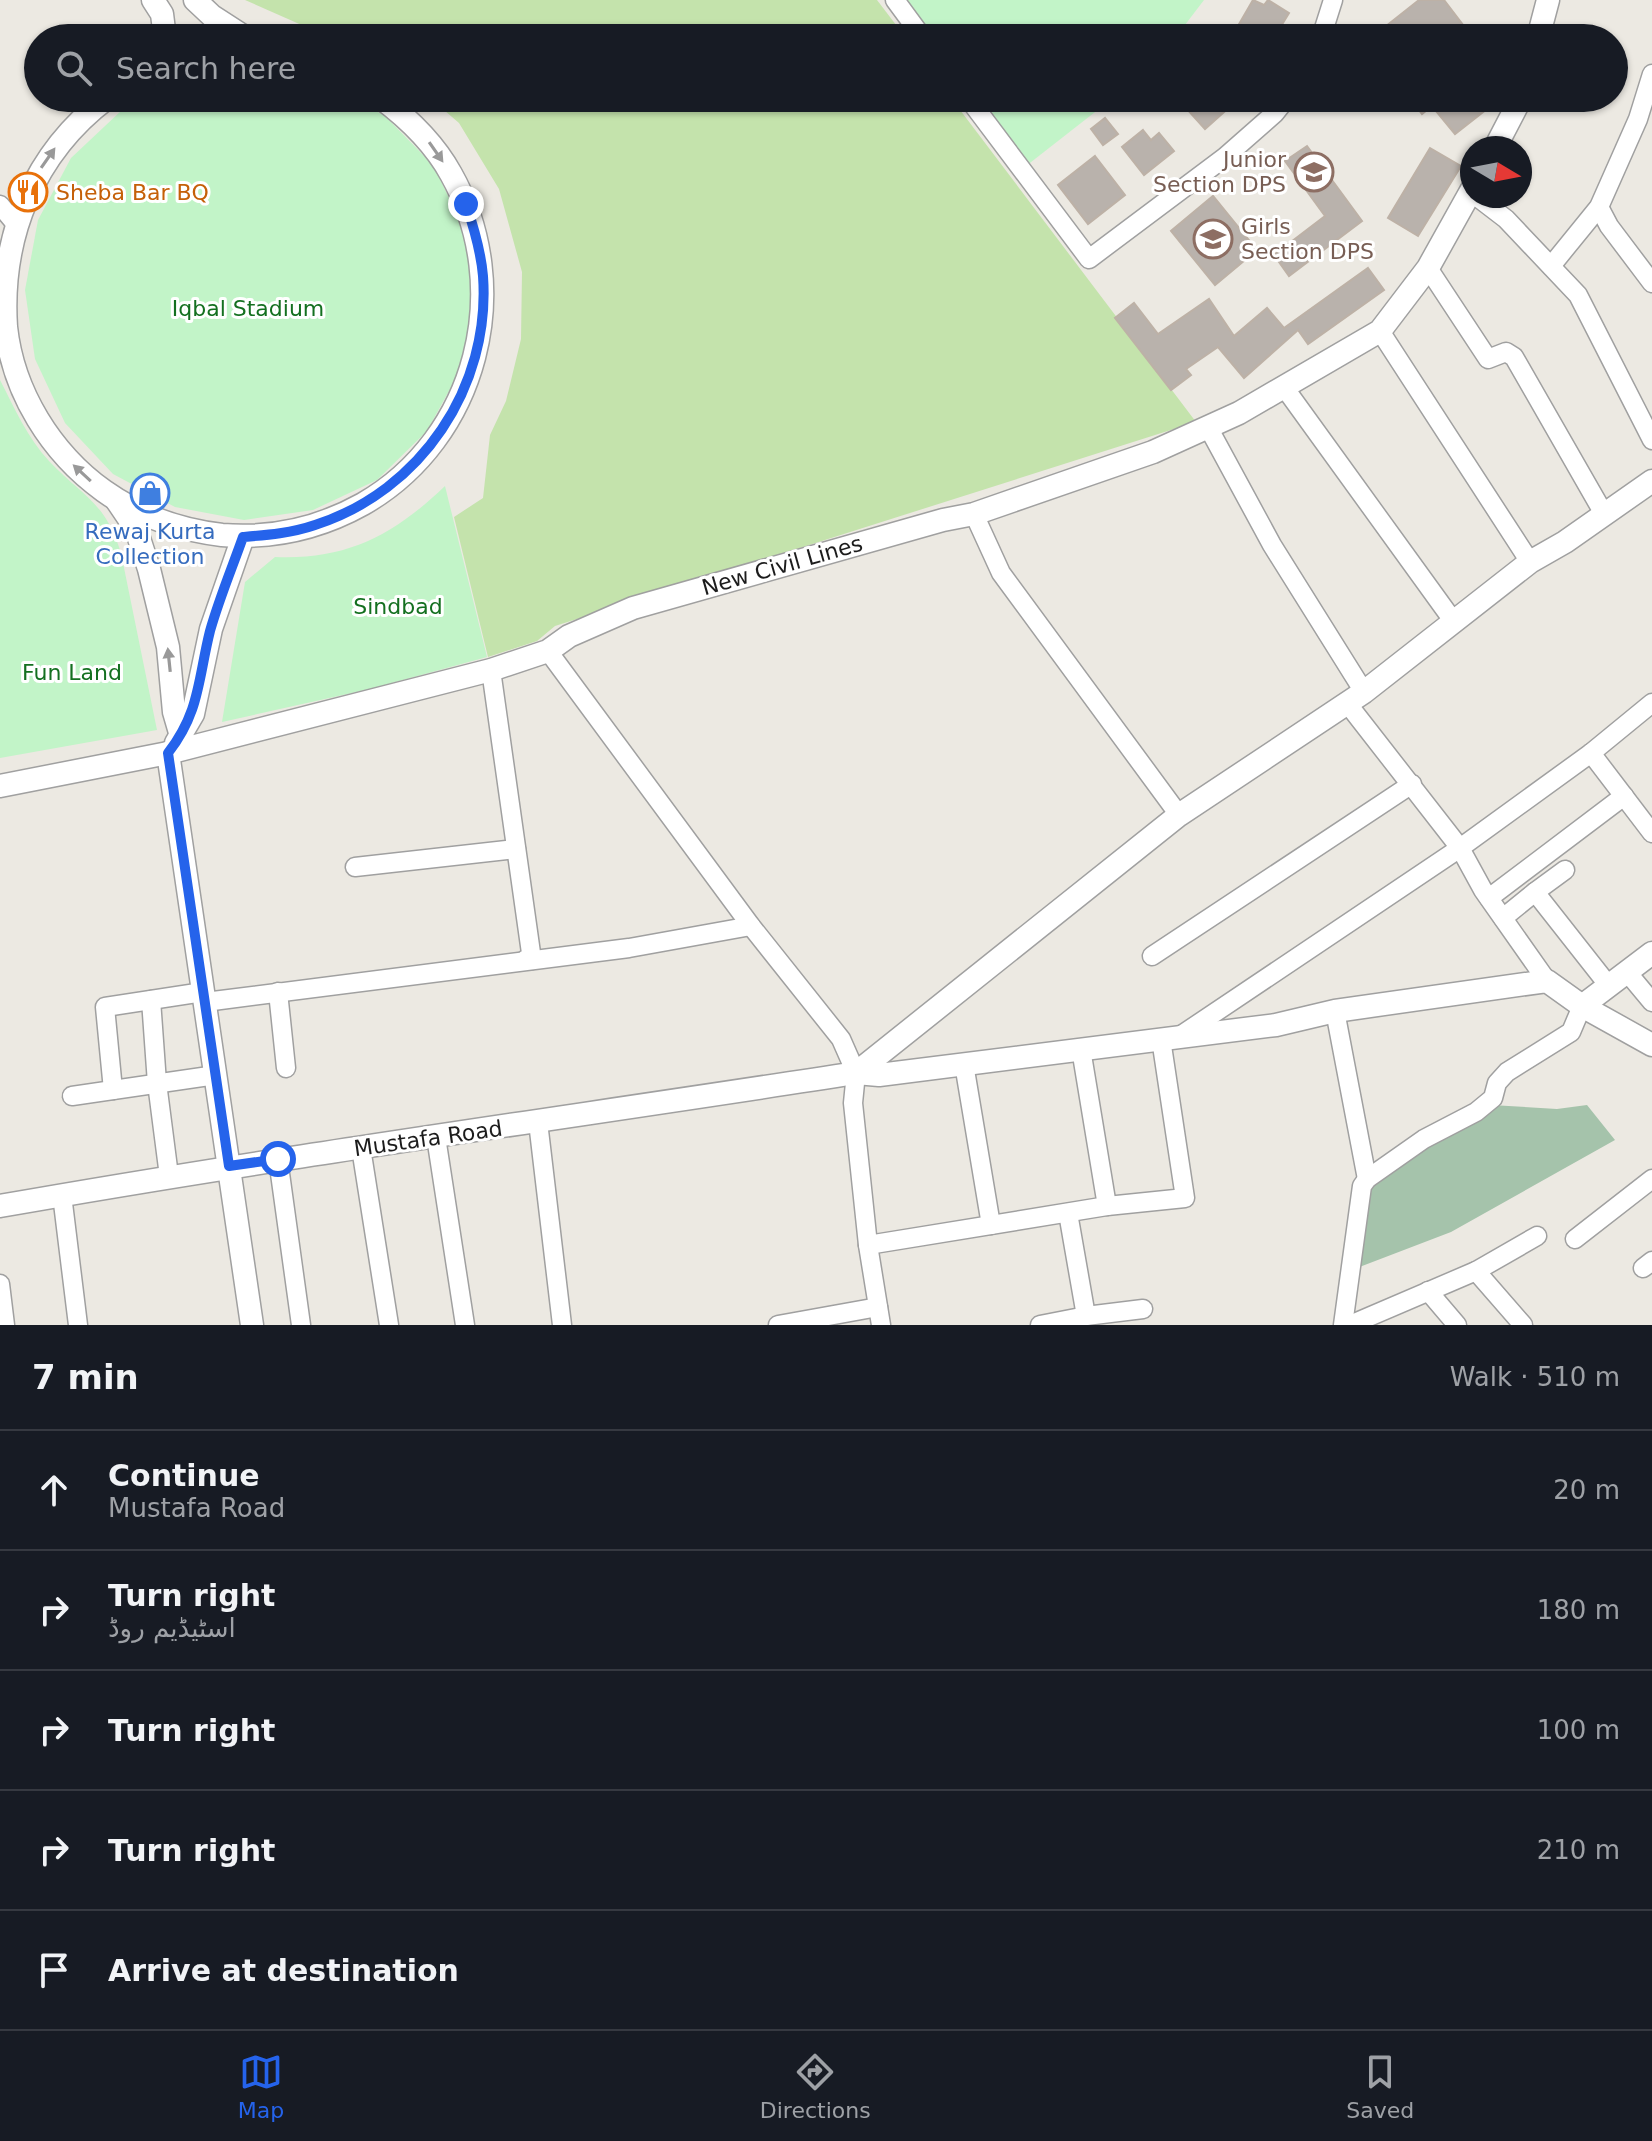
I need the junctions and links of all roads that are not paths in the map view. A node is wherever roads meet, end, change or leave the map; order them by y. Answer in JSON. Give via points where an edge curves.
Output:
{"nodes":[{"id":1,"x":153,"y":0,"type":"edge"},
{"id":2,"x":195,"y":0,"type":"edge"},
{"id":3,"x":895,"y":0,"type":"edge"},
{"id":4,"x":1333,"y":0,"type":"edge"},
{"id":5,"x":1548,"y":0,"type":"edge"},
{"id":6,"x":163,"y":24,"type":"edge"},
{"id":7,"x":224,"y":24,"type":"edge"},
{"id":8,"x":913,"y":24,"type":"edge"},
{"id":9,"x":1325,"y":24,"type":"edge"},
{"id":10,"x":1542,"y":24,"type":"edge"},
{"id":11,"x":1652,"y":74,"type":"edge"},
{"id":12,"x":90,"y":112,"type":"edge"},
{"id":13,"x":399,"y":112,"type":"edge"},
{"id":14,"x":979,"y":112,"type":"edge"},
{"id":15,"x":1276,"y":112,"type":"edge"},
{"id":16,"x":1514,"y":112,"type":"edge"},
{"id":17,"x":1501,"y":136,"type":"edge"},
{"id":18,"x":0,"y":205,"type":"edge"},
{"id":19,"x":1599,"y":207,"type":"junction"},
{"id":20,"x":1463,"y":208,"type":"edge"},
{"id":21,"x":1492,"y":208,"type":"edge"},
{"id":22,"x":15,"y":223,"type":"junction"},
{"id":23,"x":1551,"y":266,"type":"junction"},
{"id":24,"x":1428,"y":268,"type":"junction"},
{"id":25,"x":1652,"y":283,"type":"edge"},
{"id":26,"x":1380,"y":331,"type":"junction"},
{"id":27,"x":1284,"y":387,"type":"junction"},
{"id":28,"x":1208,"y":427,"type":"junction"},
{"id":29,"x":1652,"y":440,"type":"edge"},
{"id":30,"x":1652,"y":481,"type":"edge"},
{"id":31,"x":115,"y":499,"type":"junction"},
{"id":32,"x":974,"y":514,"type":"junction"},
{"id":33,"x":1604,"y":514,"type":"junction"},
{"id":34,"x":243,"y":537,"type":"junction"},
{"id":35,"x":1530,"y":562,"type":"junction"},
{"id":36,"x":1454,"y":622,"type":"junction"},
{"id":37,"x":548,"y":651,"type":"junction"},
{"id":38,"x":491,"y":670,"type":"junction"},
{"id":39,"x":1356,"y":698,"type":"junction"},
{"id":40,"x":1651,"y":706,"type":"edge"},
{"id":41,"x":175,"y":745,"type":"junction"},
{"id":42,"x":1591,"y":753,"type":"junction"},
{"id":43,"x":1412,"y":784,"type":"junction"},
{"id":44,"x":0,"y":786,"type":"edge"},
{"id":45,"x":1624,"y":796,"type":"junction"},
{"id":46,"x":1179,"y":815,"type":"junction"},
{"id":47,"x":1652,"y":833,"type":"edge"},
{"id":48,"x":1460,"y":848,"type":"junction"},
{"id":49,"x":516,"y":849,"type":"junction"},
{"id":50,"x":355,"y":867,"type":"dead end"},
{"id":51,"x":1565,"y":870,"type":"dead end"},
{"id":52,"x":1535,"y":892,"type":"junction"},
{"id":53,"x":1489,"y":898,"type":"junction"},
{"id":54,"x":1503,"y":918,"type":"junction"},
{"id":55,"x":751,"y":926,"type":"junction"},
{"id":56,"x":1652,"y":953,"type":"edge"},
{"id":57,"x":1152,"y":956,"type":"dead end"},
{"id":58,"x":529,"y":959,"type":"junction"},
{"id":59,"x":1627,"y":972,"type":"junction"},
{"id":60,"x":1547,"y":981,"type":"junction"},
{"id":61,"x":1609,"y":986,"type":"junction"},
{"id":62,"x":278,"y":992,"type":"junction"},
{"id":63,"x":204,"y":997,"type":"junction"},
{"id":64,"x":151,"y":1000,"type":"junction"},
{"id":65,"x":1652,"y":1002,"type":"edge"},
{"id":66,"x":1582,"y":1006,"type":"junction"},
{"id":67,"x":1335,"y":1011,"type":"junction"},
{"id":68,"x":1170,"y":1038,"type":"junction"},
{"id":69,"x":1652,"y":1045,"type":"edge"},
{"id":70,"x":1081,"y":1049,"type":"junction"},
{"id":71,"x":964,"y":1064,"type":"junction"},
{"id":72,"x":286,"y":1068,"type":"dead end"},
{"id":73,"x":856,"y":1073,"type":"junction"},
{"id":74,"x":216,"y":1075,"type":"junction"},
{"id":75,"x":157,"y":1083,"type":"junction"},
{"id":76,"x":113,"y":1090,"type":"junction"},
{"id":77,"x":72,"y":1096,"type":"dead end"},
{"id":78,"x":538,"y":1122,"type":"junction"},
{"id":79,"x":436,"y":1137,"type":"junction"},
{"id":80,"x":361,"y":1148,"type":"junction"},
{"id":81,"x":278,"y":1159,"type":"junction"},
{"id":82,"x":229,"y":1166,"type":"junction"},
{"id":83,"x":169,"y":1176,"type":"junction"},
{"id":84,"x":1367,"y":1179,"type":"junction"},
{"id":85,"x":1652,"y":1179,"type":"edge"},
{"id":86,"x":62,"y":1195,"type":"junction"},
{"id":87,"x":0,"y":1206,"type":"edge"},
{"id":88,"x":1107,"y":1206,"type":"junction"},
{"id":89,"x":1068,"y":1213,"type":"junction"},
{"id":90,"x":991,"y":1225,"type":"junction"},
{"id":91,"x":1537,"y":1236,"type":"dead end"},
{"id":92,"x":1575,"y":1239,"type":"dead end"},
{"id":93,"x":868,"y":1245,"type":"junction"},
{"id":94,"x":1476,"y":1271,"type":"junction"},
{"id":95,"x":0,"y":1284,"type":"edge"},
{"id":96,"x":1428,"y":1291,"type":"junction"},
{"id":97,"x":1143,"y":1309,"type":"dead end"},
{"id":98,"x":880,"y":1316,"type":"edge"},
{"id":99,"x":1086,"y":1316,"type":"junction"},
{"id":100,"x":1383,"y":1319,"type":"edge"},
{"id":101,"x":5,"y":1325,"type":"edge"},
{"id":102,"x":78,"y":1325,"type":"edge"},
{"id":103,"x":252,"y":1325,"type":"edge"},
{"id":104,"x":301,"y":1325,"type":"edge"},
{"id":105,"x":389,"y":1325,"type":"edge"},
{"id":106,"x":465,"y":1325,"type":"edge"},
{"id":107,"x":562,"y":1325,"type":"edge"},
{"id":108,"x":778,"y":1325,"type":"edge"},
{"id":109,"x":1040,"y":1325,"type":"edge"},
{"id":110,"x":1343,"y":1325,"type":"edge"},
{"id":111,"x":1350,"y":1325,"type":"edge"},
{"id":112,"x":1457,"y":1325,"type":"edge"},
{"id":113,"x":1523,"y":1325,"type":"edge"}],
"edges":[{"from":1,"to":6,"type":"street"},
{"from":2,"to":7,"type":"street"},
{"from":3,"to":8,"type":"street"},
{"from":4,"to":9,"type":"street"},
{"from":5,"to":10,"type":"street"},
{"from":11,"to":19,"type":"street"},
{"from":22,"to":12,"type":"street","one_way":true,"via":[[54,149]]},
{"from":13,"to":34,"type":"street","one_way":true,"via":[[450,172],[477,239],[483,311],[468,382],[432,445],[379,494],[314,526]]},
{"from":14,"to":15,"type":"street","via":[[1089,259]]},
{"from":16,"to":17,"type":"street"},
{"from":18,"to":22,"type":"street"},
{"from":19,"to":23,"type":"street"},
{"from":19,"to":25,"type":"street"},
{"from":20,"to":24,"type":"street","name":"New Civil Lines"},
{"from":21,"to":23,"type":"street"},
{"from":31,"to":22,"type":"street","one_way":true,"via":[[52,441],[19,378],[4,308]]},
{"from":23,"to":29,"type":"street","via":[[1578,295]]},
{"from":24,"to":26,"type":"street","name":"New Civil Lines"},
{"from":24,"to":33,"type":"street","via":[[1488,359],[1506,352],[1514,357]]},
{"from":26,"to":27,"type":"street","name":"New Civil Lines"},
{"from":26,"to":35,"type":"street"},
{"from":27,"to":28,"type":"street","name":"New Civil Lines"},
{"from":27,"to":36,"type":"street"},
{"from":28,"to":32,"type":"street","name":"New Civil Lines","via":[[1153,452]]},
{"from":28,"to":39,"type":"street"},
{"from":30,"to":33,"type":"street"},
{"from":31,"to":34,"type":"street","via":[[155,520]]},
{"from":41,"to":31,"type":"street","one_way":true,"via":[[168,647],[149,569],[136,529]]},
{"from":32,"to":37,"type":"street","name":"New Civil Lines","via":[[633,608]]},
{"from":32,"to":46,"type":"street","via":[[1001,573]]},
{"from":33,"to":35,"type":"street"},
{"from":34,"to":41,"type":"street","via":[[211,629],[193,714]]},
{"from":35,"to":36,"type":"street"},
{"from":36,"to":39,"type":"street"},
{"from":37,"to":38,"type":"street","name":"New Civil Lines"},
{"from":37,"to":55,"type":"street"},
{"from":38,"to":41,"type":"street","name":"New Civil Lines"},
{"from":38,"to":49,"type":"street"},
{"from":39,"to":43,"type":"street"},
{"from":39,"to":46,"type":"street"},
{"from":40,"to":42,"type":"street"},
{"from":41,"to":44,"type":"street","name":"New Civil Lines"},
{"from":41,"to":63,"type":"street"},
{"from":42,"to":45,"type":"street"},
{"from":42,"to":48,"type":"street"},
{"from":43,"to":48,"type":"street"},
{"from":43,"to":57,"type":"street"},
{"from":45,"to":47,"type":"street"},
{"from":45,"to":53,"type":"street"},
{"from":46,"to":73,"type":"street"},
{"from":48,"to":53,"type":"street"},
{"from":48,"to":68,"type":"street"},
{"from":49,"to":50,"type":"street"},
{"from":49,"to":58,"type":"street"},
{"from":51,"to":52,"type":"street"},
{"from":52,"to":54,"type":"street"},
{"from":52,"to":61,"type":"street"},
{"from":53,"to":54,"type":"street"},
{"from":54,"to":60,"type":"street"},
{"from":55,"to":58,"type":"street"},
{"from":55,"to":73,"type":"street","via":[[841,1039]]},
{"from":56,"to":59,"type":"street"},
{"from":58,"to":62,"type":"street"},
{"from":59,"to":61,"type":"street"},
{"from":59,"to":65,"type":"street"},
{"from":60,"to":66,"type":"street"},
{"from":60,"to":67,"type":"street","name":"Mustafa Road"},
{"from":61,"to":66,"type":"street"},
{"from":62,"to":63,"type":"street"},
{"from":62,"to":72,"type":"street"},
{"from":63,"to":64,"type":"street"},
{"from":63,"to":74,"type":"street"},
{"from":64,"to":75,"type":"street"},
{"from":64,"to":76,"type":"street","via":[[105,1007]]},
{"from":66,"to":69,"type":"street"},
{"from":66,"to":84,"type":"street","via":[[1571,1032],[1507,1072],[1493,1098],[1476,1112],[1424,1139]]},
{"from":67,"to":68,"type":"street","name":"Mustafa Road","via":[[1276,1025]]},
{"from":67,"to":84,"type":"street"},
{"from":68,"to":70,"type":"street","name":"Mustafa Road"},
{"from":68,"to":88,"type":"street","via":[[1185,1198]]},
{"from":70,"to":71,"type":"street","name":"Mustafa Road"},
{"from":70,"to":88,"type":"street"},
{"from":71,"to":73,"type":"street","name":"Mustafa Road"},
{"from":71,"to":90,"type":"street"},
{"from":73,"to":78,"type":"street","name":"Mustafa Road"},
{"from":73,"to":93,"type":"street","via":[[853,1103]]},
{"from":74,"to":75,"type":"street"},
{"from":74,"to":82,"type":"street"},
{"from":75,"to":76,"type":"street"},
{"from":75,"to":83,"type":"street"},
{"from":76,"to":77,"type":"street"},
{"from":78,"to":79,"type":"street","name":"Mustafa Road"},
{"from":78,"to":107,"type":"street"},
{"from":79,"to":80,"type":"street","name":"Mustafa Road"},
{"from":79,"to":106,"type":"street"},
{"from":80,"to":81,"type":"street","name":"Mustafa Road"},
{"from":80,"to":105,"type":"street"},
{"from":81,"to":82,"type":"street","name":"Mustafa Road"},
{"from":81,"to":104,"type":"street"},
{"from":82,"to":83,"type":"street","name":"Mustafa Road"},
{"from":82,"to":103,"type":"street"},
{"from":83,"to":86,"type":"street","name":"Mustafa Road"},
{"from":84,"to":110,"type":"street"},
{"from":85,"to":92,"type":"street"},
{"from":86,"to":87,"type":"street","name":"Mustafa Road"},
{"from":86,"to":102,"type":"street"},
{"from":88,"to":89,"type":"street"},
{"from":89,"to":90,"type":"street"},
{"from":89,"to":99,"type":"street"},
{"from":90,"to":93,"type":"street"},
{"from":91,"to":94,"type":"street"},
{"from":93,"to":98,"type":"street"},
{"from":94,"to":96,"type":"street"},
{"from":94,"to":113,"type":"street"},
{"from":95,"to":101,"type":"street"},
{"from":96,"to":100,"type":"street"},
{"from":96,"to":112,"type":"street"},
{"from":97,"to":99,"type":"street"},
{"from":98,"to":108,"type":"street"},
{"from":99,"to":109,"type":"street"},
{"from":100,"to":111,"type":"street"}]}
